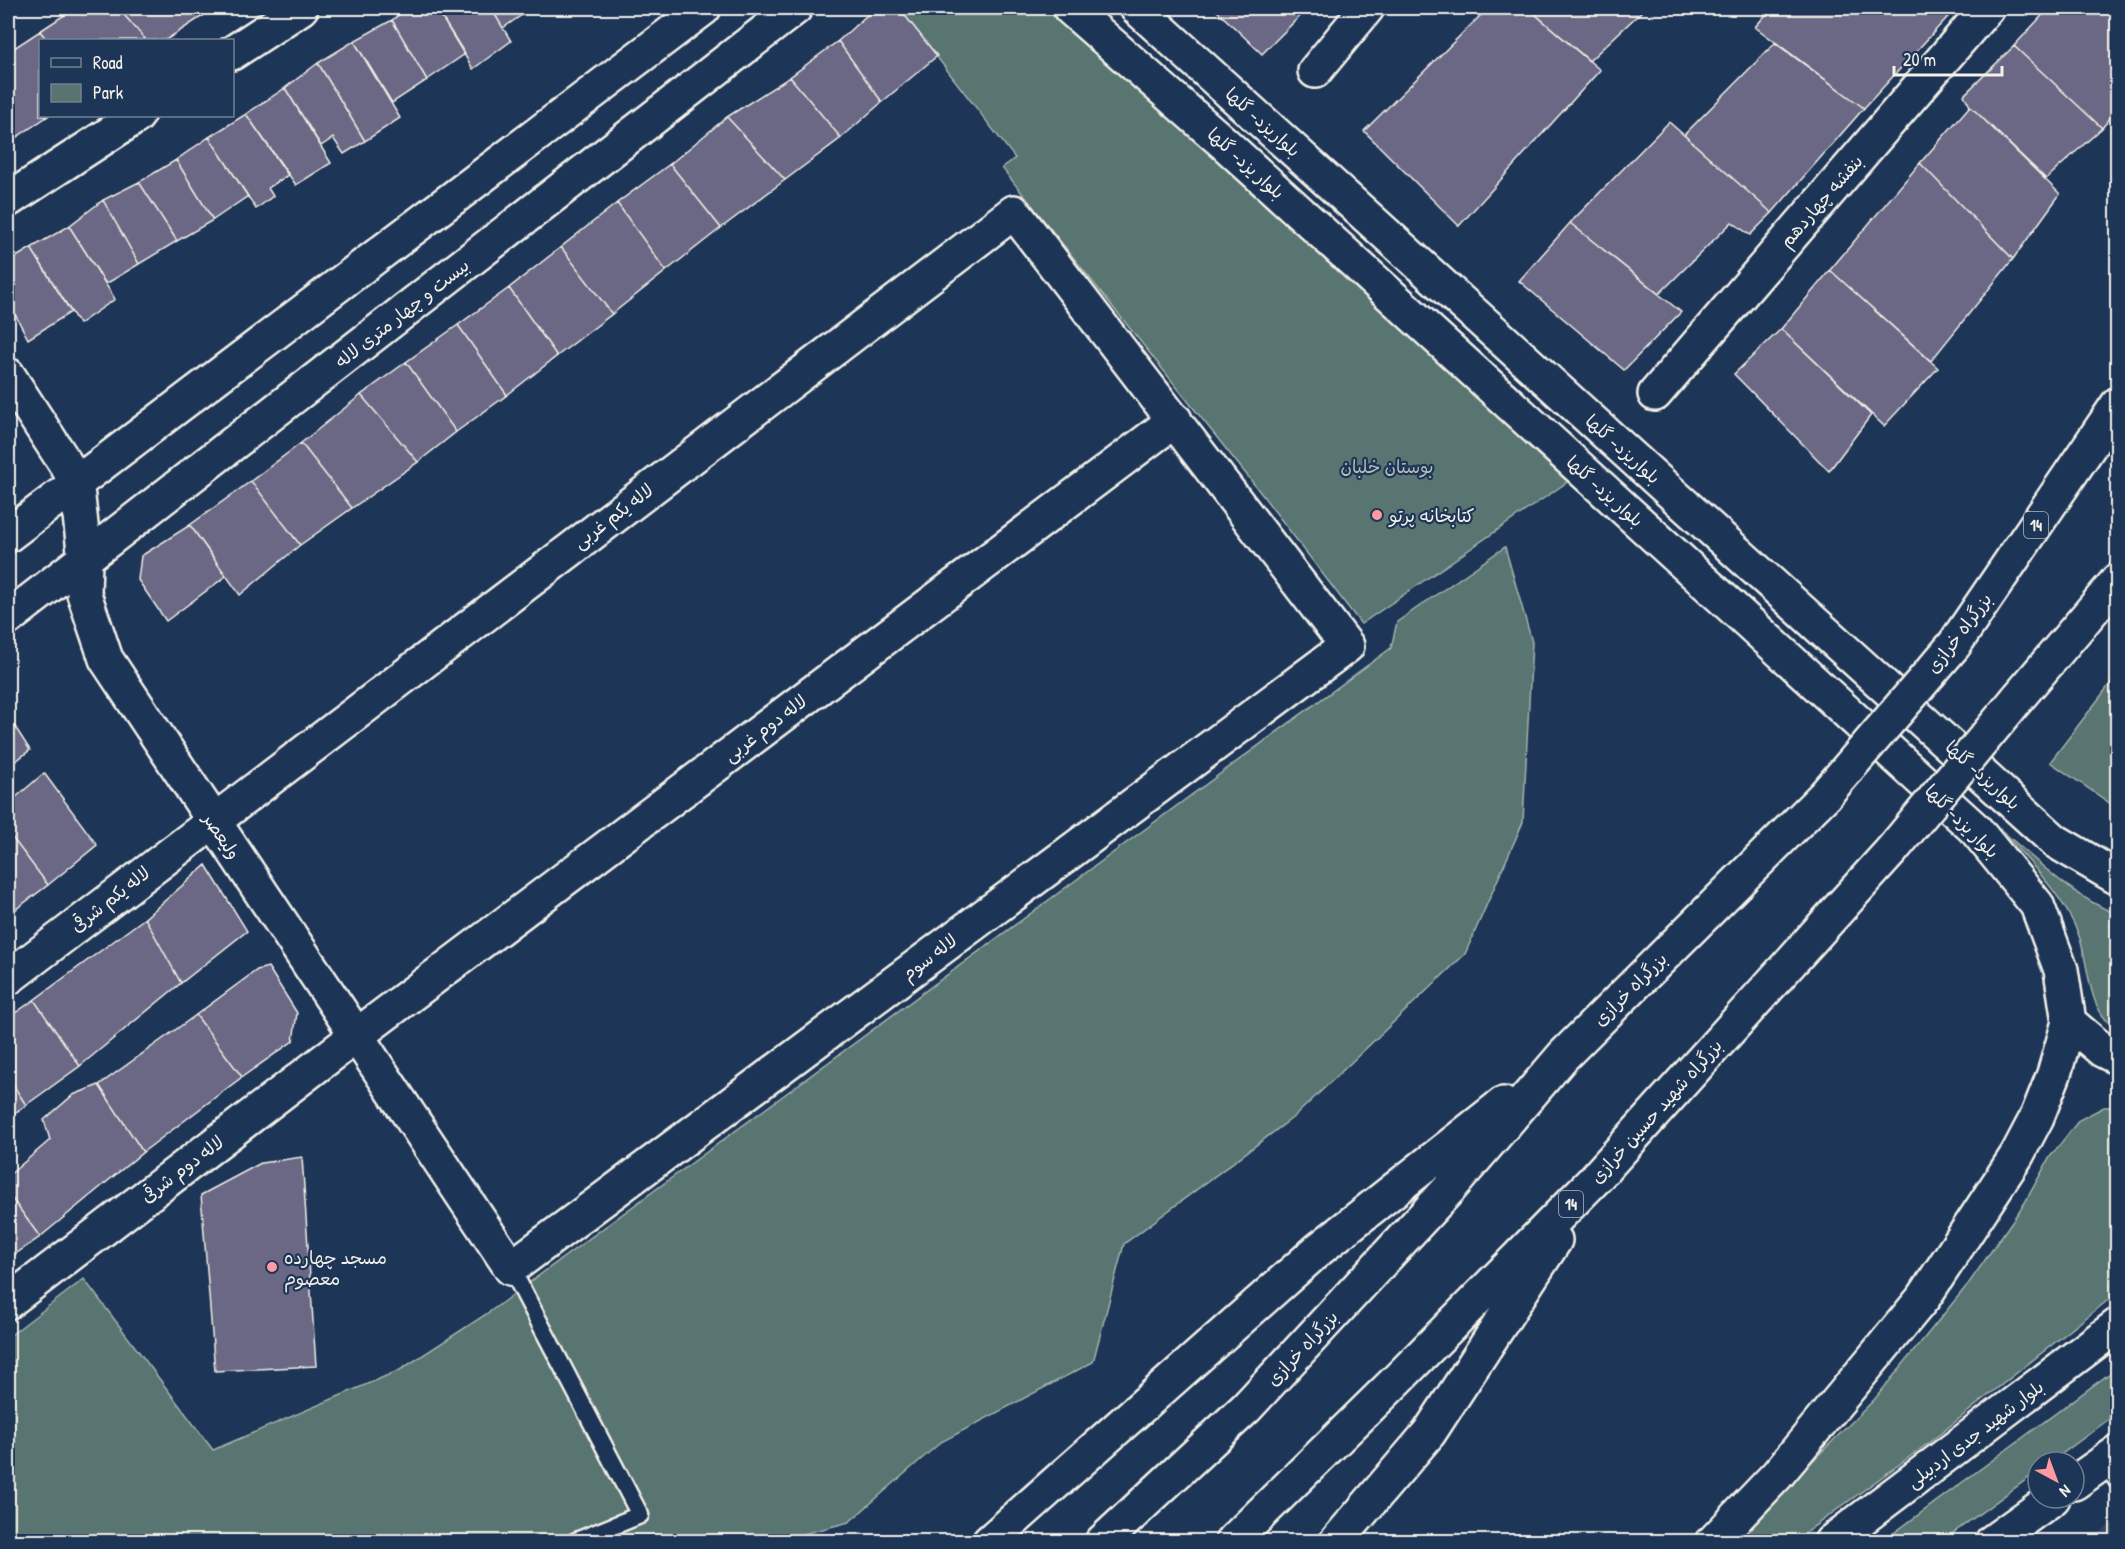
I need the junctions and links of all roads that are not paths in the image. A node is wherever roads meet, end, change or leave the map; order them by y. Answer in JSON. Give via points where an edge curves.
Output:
{"nodes":[{"id":1,"x":301,"y":8,"type":"edge"},
{"id":2,"x":704,"y":8,"type":"edge"},
{"id":3,"x":795,"y":8,"type":"edge"},
{"id":4,"x":1070,"y":8,"type":"edge"},
{"id":5,"x":1137,"y":8,"type":"edge"},
{"id":6,"x":1367,"y":8,"type":"edge"},
{"id":7,"x":1987,"y":8,"type":"edge"},
{"id":8,"x":234,"y":52,"type":"edge"},
{"id":9,"x":1315,"y":71,"type":"dead end"},
{"id":10,"x":135,"y":117,"type":"edge"},
{"id":11,"x":8,"y":200,"type":"edge"},
{"id":12,"x":8,"y":375,"type":"edge"},
{"id":13,"x":1655,"y":394,"type":"dead end"},
{"id":14,"x":2118,"y":405,"type":"edge"},
{"id":15,"x":1175,"y":420,"type":"junction"},
{"id":16,"x":76,"y":480,"type":"junction"},
{"id":17,"x":8,"y":535,"type":"edge"},
{"id":18,"x":85,"y":560,"type":"junction"},
{"id":19,"x":2118,"y":580,"type":"edge"},
{"id":20,"x":8,"y":618,"type":"edge"},
{"id":21,"x":212,"y":821,"type":"junction"},
{"id":22,"x":2118,"y":878,"type":"edge"},
{"id":23,"x":8,"y":978,"type":"edge"},
{"id":24,"x":2069,"y":1022,"type":"junction"},
{"id":25,"x":356,"y":1036,"type":"junction"},
{"id":26,"x":1563,"y":1056,"type":"junction"},
{"id":27,"x":2118,"y":1058,"type":"edge"},
{"id":28,"x":1593,"y":1181,"type":"junction"},
{"id":29,"x":511,"y":1268,"type":"junction"},
{"id":30,"x":8,"y":1302,"type":"edge"},
{"id":31,"x":2118,"y":1325,"type":"edge"},
{"id":32,"x":2113,"y":1465,"type":"edge"},
{"id":33,"x":2086,"y":1477,"type":"edge"},
{"id":34,"x":2036,"y":1510,"type":"edge"},
{"id":35,"x":574,"y":1542,"type":"edge"},
{"id":36,"x":989,"y":1542,"type":"edge"},
{"id":37,"x":1102,"y":1542,"type":"edge"},
{"id":38,"x":1232,"y":1542,"type":"edge"},
{"id":39,"x":1336,"y":1542,"type":"edge"},
{"id":40,"x":1713,"y":1542,"type":"edge"},
{"id":41,"x":1831,"y":1542,"type":"edge"},
{"id":42,"x":1992,"y":1542,"type":"edge"}],
"edges":[{"from":1,"to":8,"type":"main road"},
{"from":2,"to":16,"type":"main road"},
{"from":3,"to":18,"type":"main road","name":"بیست و چهار متری لاله"},
{"from":4,"to":24,"type":"main road","name":"بلوار یزد- گلها","via":[[1224,142],[1976,830],[2037,905],[2061,970]]},
{"from":5,"to":22,"type":"main road","name":"بلواریزد- گلها","via":[[2055,841]]},
{"from":6,"to":9,"type":"main road"},
{"from":7,"to":13,"type":"main road","name":"بنفشه چهاردهم"},
{"from":10,"to":11,"type":"main road"},
{"from":12,"to":16,"type":"main road","name":"ولیعصر"},
{"from":14,"to":26,"type":"main road","name":"بزرگراه خرازی","number":"14","bridge":true,"via":[[1954,645],[1825,795]]},
{"from":15,"to":21,"type":"main road","name":"لاله یکم غربی","via":[[1014,212]]},
{"from":15,"to":25,"type":"main road","name":"لاله دوم غربی"},
{"from":15,"to":29,"type":"main road","name":"لاله سوم","via":[[1347,646]]},
{"from":16,"to":17,"type":"main road"},
{"from":16,"to":18,"type":"main road","name":"ولیعصر"},
{"from":18,"to":20,"type":"main road","name":"بیست و چهار متری لاله"},
{"from":18,"to":21,"type":"main road","name":"ولیعصر","via":[[84,594],[106,659]]},
{"from":19,"to":28,"type":"main road","name":"بزرگراه شهید حسین خرازی","number":"14","bridge":true,"via":[[1892,850]]},
{"from":21,"to":23,"type":"main road","name":"لاله یکم شرقی"},
{"from":21,"to":25,"type":"main road","name":"ولیعصر"},
{"from":24,"to":27,"type":"main road","via":[[2102,1050]]},
{"from":24,"to":40,"type":"main road","via":[[2037,1117],[2017,1155],[1924,1297],[1777,1475]]},
{"from":25,"to":29,"type":"main road","name":"ولیعصر"},
{"from":25,"to":30,"type":"main road","name":"لاله دوم شرقی"},
{"from":26,"to":36,"type":"main road","via":[[1318,1250]]},
{"from":26,"to":37,"type":"main road","name":"بزرگراه خرازی","number":"14","via":[[1450,1188],[1246,1407]]},
{"from":28,"to":38,"type":"main road","name":"بزرگراه شهید حسین خرازی","number":"14"},
{"from":28,"to":39,"type":"main road","via":[[1429,1433]]},
{"from":29,"to":35,"type":"lane","via":[[640,1515]]},
{"from":31,"to":41,"type":"main road","name":"بلوار شهید جدی اردبیلی"},
{"from":32,"to":33,"type":"main road"},
{"from":34,"to":42,"type":"main road"}]}
